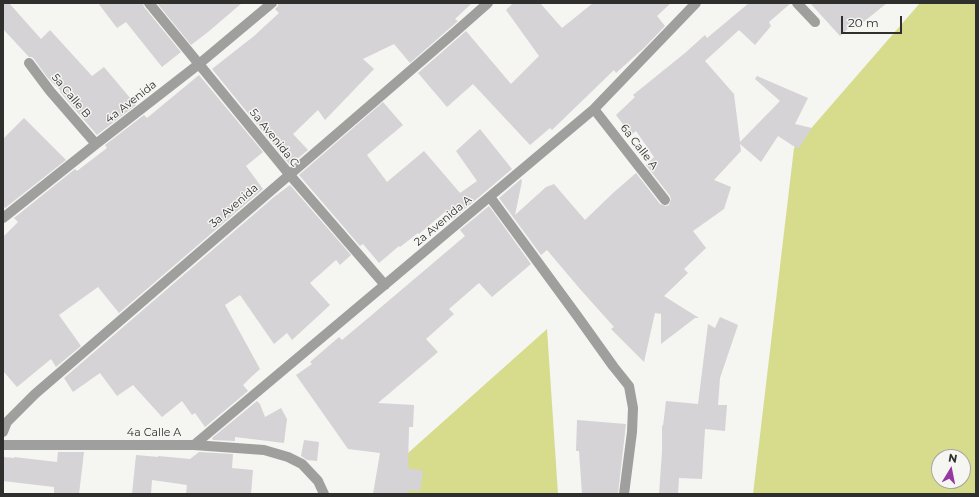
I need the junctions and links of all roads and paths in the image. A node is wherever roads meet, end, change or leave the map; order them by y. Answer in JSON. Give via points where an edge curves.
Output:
{"nodes":[{"id":1,"x":149,"y":3,"type":"edge"},
{"id":2,"x":272,"y":3,"type":"edge"},
{"id":3,"x":488,"y":3,"type":"edge"},
{"id":4,"x":696,"y":3,"type":"edge"},
{"id":5,"x":797,"y":3,"type":"edge"},
{"id":6,"x":815,"y":22,"type":"dead end"},
{"id":7,"x":29,"y":63,"type":"dead end"},
{"id":8,"x":199,"y":64,"type":"junction"},
{"id":9,"x":594,"y":109,"type":"junction"},
{"id":10,"x":96,"y":144,"type":"junction"},
{"id":11,"x":289,"y":174,"type":"junction"},
{"id":12,"x":490,"y":197,"type":"junction"},
{"id":13,"x":665,"y":200,"type":"dead end"},
{"id":14,"x":3,"y":218,"type":"edge"},
{"id":15,"x":385,"y":285,"type":"junction"},
{"id":16,"x":3,"y":432,"type":"edge"},
{"id":17,"x":3,"y":445,"type":"edge"},
{"id":18,"x":194,"y":445,"type":"junction"},
{"id":19,"x":324,"y":494,"type":"edge"},
{"id":20,"x":624,"y":494,"type":"edge"}],
"edges":[{"from":1,"to":8,"type":"street","name":"5a Avenida C"},
{"from":2,"to":8,"type":"street","name":"4a Avenida"},
{"from":3,"to":11,"type":"street","name":"3a Avenida"},
{"from":4,"to":9,"type":"street","name":"2a Avenida A"},
{"from":5,"to":6,"type":"street"},
{"from":7,"to":10,"type":"street","name":"5a Calle B"},
{"from":8,"to":10,"type":"street","name":"4a Avenida"},
{"from":8,"to":11,"type":"street","name":"5a Avenida C"},
{"from":9,"to":12,"type":"street","name":"2a Avenida A"},
{"from":9,"to":13,"type":"street","name":"6a Calle A"},
{"from":10,"to":14,"type":"street","name":"4a Avenida"},
{"from":11,"to":15,"type":"street","name":"5a Avenida C"},
{"from":11,"to":16,"type":"street","name":"3a Avenida","via":[[35,394],[7,422]]},
{"from":12,"to":15,"type":"street","name":"2a Avenida A"},
{"from":12,"to":20,"type":"street","via":[[629,386],[633,408],[632,432]]},
{"from":15,"to":18,"type":"street","name":"2a Avenida A"},
{"from":17,"to":18,"type":"street","name":"4a Calle A"},
{"from":18,"to":19,"type":"street","name":"4a Calle A","via":[[264,450],[288,457],[302,464],[318,481]]}]}
